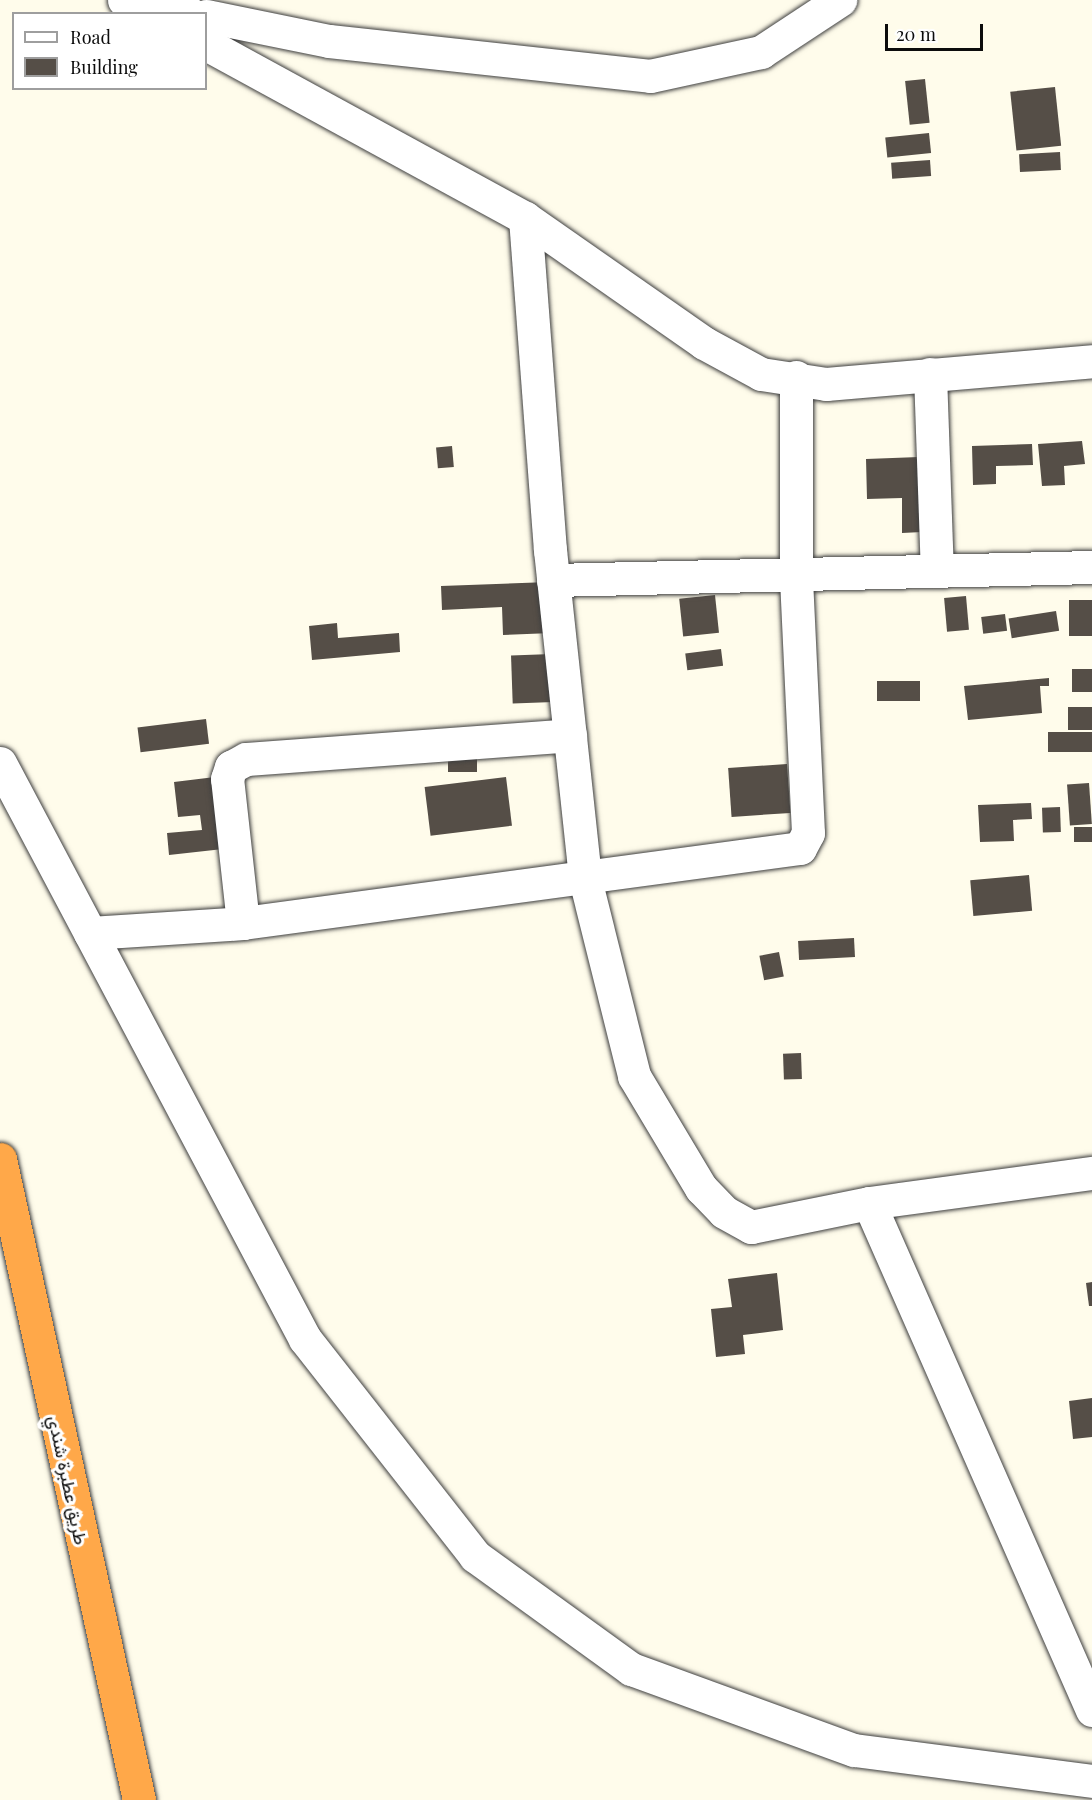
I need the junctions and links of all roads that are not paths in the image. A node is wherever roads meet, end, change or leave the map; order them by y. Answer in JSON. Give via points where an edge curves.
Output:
{"nodes":[{"id":1,"x":124,"y":0,"type":"edge"},
{"id":2,"x":840,"y":0,"type":"edge"},
{"id":3,"x":145,"y":12,"type":"edge"},
{"id":4,"x":181,"y":12,"type":"edge"},
{"id":5,"x":207,"y":16,"type":"edge"},
{"id":6,"x":207,"y":45,"type":"edge"},
{"id":7,"x":525,"y":219,"type":"junction"},
{"id":8,"x":1092,"y":361,"type":"edge"},
{"id":9,"x":930,"y":374,"type":"junction"},
{"id":10,"x":796,"y":377,"type":"junction"},
{"id":11,"x":1092,"y":567,"type":"edge"},
{"id":12,"x":937,"y":571,"type":"junction"},
{"id":13,"x":796,"y":576,"type":"junction"},
{"id":14,"x":553,"y":580,"type":"junction"},
{"id":15,"x":570,"y":735,"type":"junction"},
{"id":16,"x":0,"y":763,"type":"edge"},
{"id":17,"x":585,"y":879,"type":"junction"},
{"id":18,"x":243,"y":923,"type":"junction"},
{"id":19,"x":90,"y":933,"type":"junction"},
{"id":20,"x":0,"y":1159,"type":"edge"},
{"id":21,"x":1092,"y":1173,"type":"edge"},
{"id":22,"x":869,"y":1203,"type":"junction"},
{"id":23,"x":1092,"y":1710,"type":"edge"},
{"id":24,"x":1092,"y":1781,"type":"edge"},
{"id":25,"x":139,"y":1800,"type":"edge"}],
"edges":[{"from":1,"to":3,"type":"street"},
{"from":1,"to":4,"type":"street"},
{"from":2,"to":5,"type":"street","via":[[761,52],[650,76],[329,41]]},
{"from":6,"to":7,"type":"street"},
{"from":7,"to":10,"type":"street","via":[[704,343],[761,374]]},
{"from":7,"to":14,"type":"street"},
{"from":8,"to":9,"type":"street"},
{"from":9,"to":10,"type":"street","via":[[826,384]]},
{"from":9,"to":12,"type":"street"},
{"from":10,"to":13,"type":"street"},
{"from":11,"to":12,"type":"street"},
{"from":12,"to":13,"type":"street"},
{"from":13,"to":14,"type":"street"},
{"from":13,"to":17,"type":"street","via":[[807,833],[800,848]]},
{"from":14,"to":15,"type":"street"},
{"from":15,"to":17,"type":"street"},
{"from":15,"to":18,"type":"street","via":[[246,759],[231,767]]},
{"from":16,"to":19,"type":"street"},
{"from":17,"to":18,"type":"street"},
{"from":17,"to":22,"type":"street","via":[[634,1076],[700,1188],[724,1212],[751,1227]]},
{"from":18,"to":19,"type":"street"},
{"from":19,"to":24,"type":"street","via":[[305,1339],[476,1556],[631,1668],[843,1746]]},
{"from":20,"to":25,"type":"highway","name":"طريق عطبرة شندي"},
{"from":21,"to":22,"type":"street"},
{"from":22,"to":23,"type":"street"}]}
